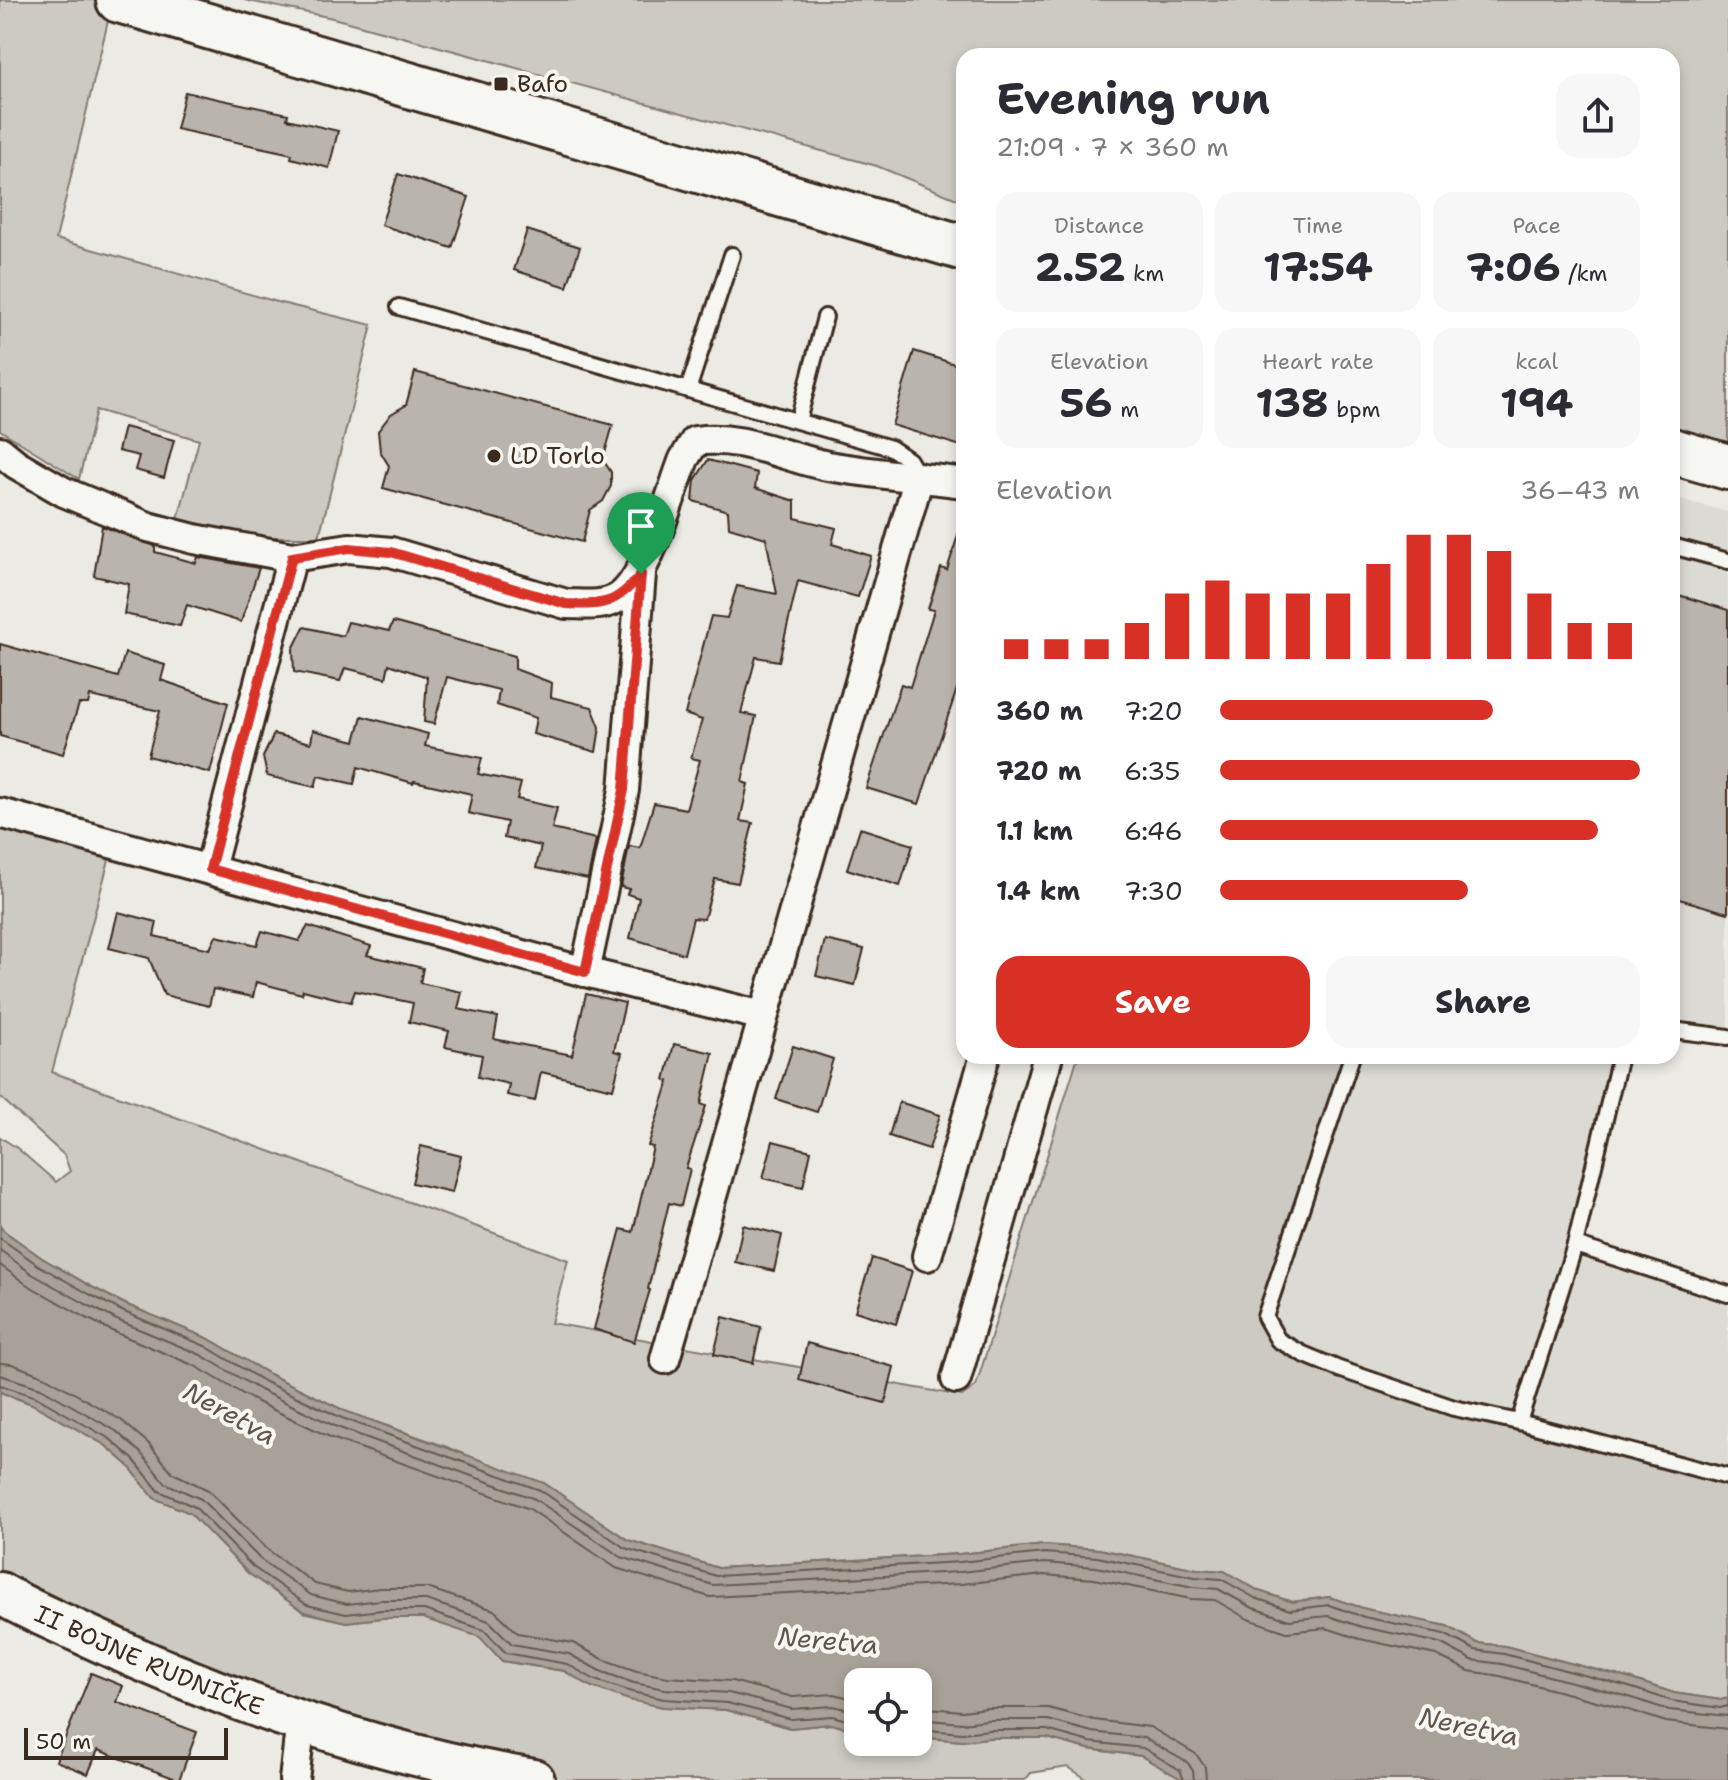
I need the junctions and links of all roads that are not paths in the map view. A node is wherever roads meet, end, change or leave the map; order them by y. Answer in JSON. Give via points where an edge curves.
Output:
{"nodes":[{"id":1,"x":119,"y":0,"type":"edge"},
{"id":2,"x":956,"y":246,"type":"edge"},
{"id":3,"x":732,"y":255,"type":"dead end"},
{"id":4,"x":399,"y":307,"type":"dead end"},
{"id":5,"x":825,"y":317,"type":"dead end"},
{"id":6,"x":688,"y":390,"type":"junction"},
{"id":7,"x":798,"y":421,"type":"junction"},
{"id":8,"x":0,"y":451,"type":"edge"},
{"id":9,"x":1680,"y":453,"type":"edge"},
{"id":10,"x":1728,"y":467,"type":"edge"},
{"id":11,"x":919,"y":477,"type":"junction"},
{"id":12,"x":956,"y":482,"type":"edge"},
{"id":13,"x":1680,"y":548,"type":"edge"},
{"id":14,"x":292,"y":557,"type":"junction"},
{"id":15,"x":1728,"y":561,"type":"edge"},
{"id":16,"x":641,"y":574,"type":"junction"},
{"id":17,"x":0,"y":813,"type":"edge"},
{"id":18,"x":210,"y":869,"type":"junction"},
{"id":19,"x":585,"y":972,"type":"junction"},
{"id":20,"x":763,"y":1016,"type":"junction"},
{"id":21,"x":1680,"y":1031,"type":"edge"},
{"id":22,"x":1728,"y":1037,"type":"edge"},
{"id":23,"x":983,"y":1064,"type":"edge"},
{"id":24,"x":1046,"y":1064,"type":"edge"},
{"id":25,"x":1349,"y":1064,"type":"edge"},
{"id":26,"x":1618,"y":1064,"type":"edge"},
{"id":27,"x":1575,"y":1245,"type":"junction"},
{"id":28,"x":927,"y":1256,"type":"dead end"},
{"id":29,"x":1728,"y":1294,"type":"edge"},
{"id":30,"x":665,"y":1359,"type":"dead end"},
{"id":31,"x":956,"y":1379,"type":"dead end"},
{"id":32,"x":1519,"y":1422,"type":"junction"},
{"id":33,"x":1728,"y":1477,"type":"edge"},
{"id":34,"x":0,"y":1593,"type":"edge"},
{"id":35,"x":301,"y":1720,"type":"junction"},
{"id":36,"x":294,"y":1780,"type":"edge"},
{"id":37,"x":534,"y":1780,"type":"edge"}],
"edges":[{"from":1,"to":2,"type":"main road"},
{"from":3,"to":6,"type":"lane"},
{"from":4,"to":6,"type":"lane"},
{"from":5,"to":7,"type":"lane"},
{"from":6,"to":7,"type":"lane"},
{"from":7,"to":11,"type":"lane","via":[[891,448],[909,460]]},
{"from":8,"to":14,"type":"street","via":[[64,492],[148,527]]},
{"from":9,"to":10,"type":"main road"},
{"from":11,"to":12,"type":"street"},
{"from":11,"to":16,"type":"street","via":[[823,465],[744,442],[695,441]]},
{"from":11,"to":20,"type":"street"},
{"from":13,"to":15,"type":"lane"},
{"from":14,"to":16,"type":"street","via":[[349,548],[391,552],[566,604],[596,605],[615,599]]},
{"from":14,"to":18,"type":"street"},
{"from":16,"to":19,"type":"street","via":[[624,790]]},
{"from":17,"to":18,"type":"street"},
{"from":18,"to":19,"type":"street"},
{"from":19,"to":20,"type":"street"},
{"from":20,"to":30,"type":"street"},
{"from":21,"to":22,"type":"lane"},
{"from":23,"to":28,"type":"street"},
{"from":24,"to":31,"type":"street"},
{"from":25,"to":32,"type":"lane","via":[[1265,1317],[1278,1340],[1339,1369],[1454,1408]]},
{"from":26,"to":27,"type":"lane"},
{"from":27,"to":29,"type":"lane"},
{"from":27,"to":32,"type":"lane"},
{"from":32,"to":33,"type":"lane"},
{"from":34,"to":35,"type":"street","name":"II BOJNE RUDNIČKE","via":[[154,1667]]},
{"from":35,"to":36,"type":"street"},
{"from":35,"to":37,"type":"street","name":"II BOJNE RUDNIČKE"}]}
